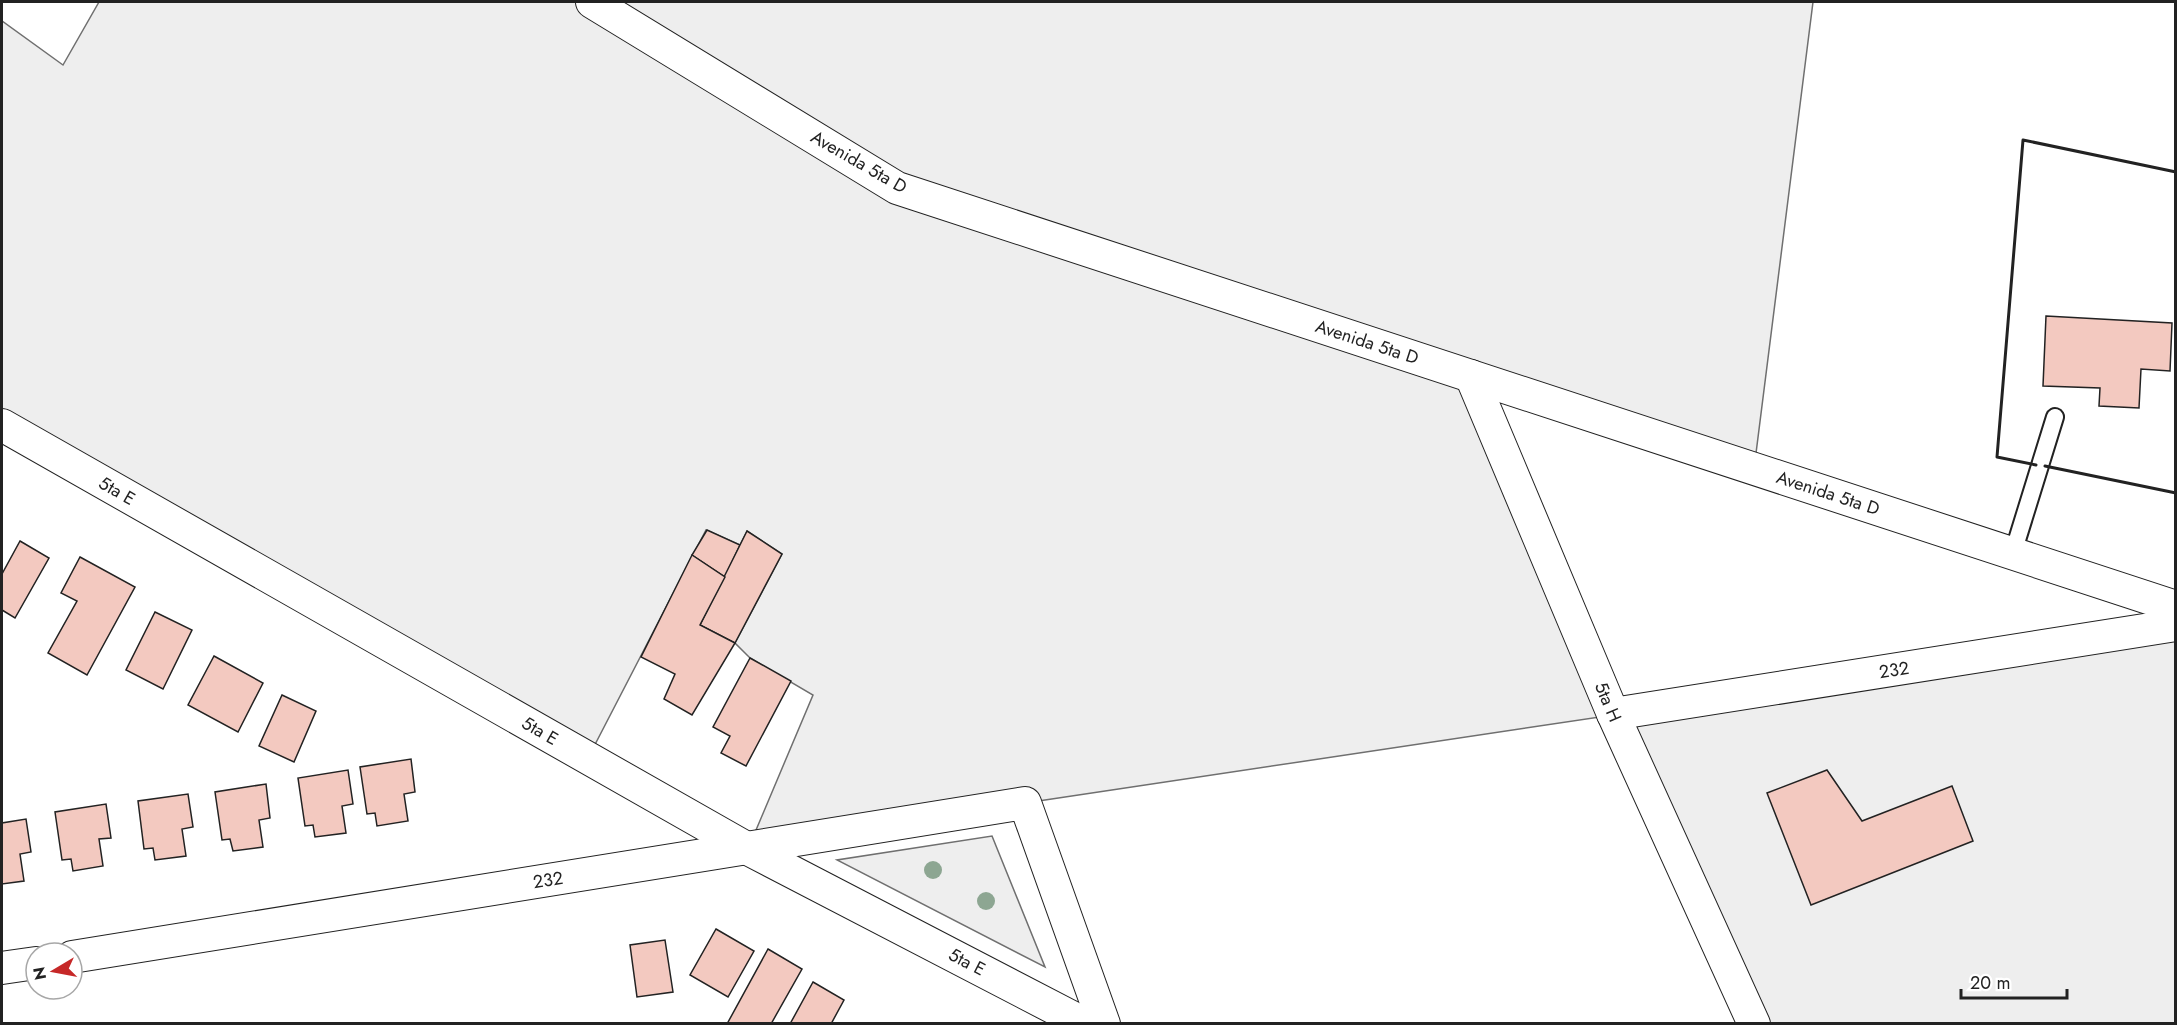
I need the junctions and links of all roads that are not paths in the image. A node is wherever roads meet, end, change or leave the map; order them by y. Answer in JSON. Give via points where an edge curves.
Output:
{"nodes":[{"id":1,"x":592,"y":2,"type":"edge"},
{"id":2,"x":1471,"y":376,"type":"junction"},
{"id":3,"x":2055,"y":417,"type":"dead end"},
{"id":4,"x":2,"y":425,"type":"edge"},
{"id":5,"x":2013,"y":554,"type":"junction"},
{"id":6,"x":2175,"y":606,"type":"edge"},
{"id":7,"x":2175,"y":625,"type":"edge"},
{"id":8,"x":1613,"y":714,"type":"junction"},
{"id":9,"x":748,"y":849,"type":"junction"},
{"id":10,"x":84,"y":955,"type":"edge"},
{"id":11,"x":24,"y":965,"type":"edge"},
{"id":12,"x":2,"y":968,"type":"edge"},
{"id":13,"x":1085,"y":1023,"type":"edge"},
{"id":14,"x":1104,"y":1023,"type":"edge"},
{"id":15,"x":1754,"y":1023,"type":"edge"}],
"edges":[{"from":1,"to":2,"type":"street","name":"Avenida 5ta D","via":[[897,188]]},
{"from":2,"to":5,"type":"street","name":"Avenida 5ta D"},
{"from":2,"to":8,"type":"street","name":"5ta H"},
{"from":3,"to":5,"type":"lane"},
{"from":4,"to":9,"type":"street","name":"5ta E"},
{"from":5,"to":6,"type":"street","name":"Avenida 5ta D"},
{"from":7,"to":8,"type":"street","name":"232"},
{"from":8,"to":15,"type":"street","name":"5ta H"},
{"from":9,"to":10,"type":"street","name":"232"},
{"from":9,"to":13,"type":"street","name":"5ta E"},
{"from":9,"to":14,"type":"street","name":"232","via":[[1025,803]]},
{"from":11,"to":12,"type":"street"}]}
